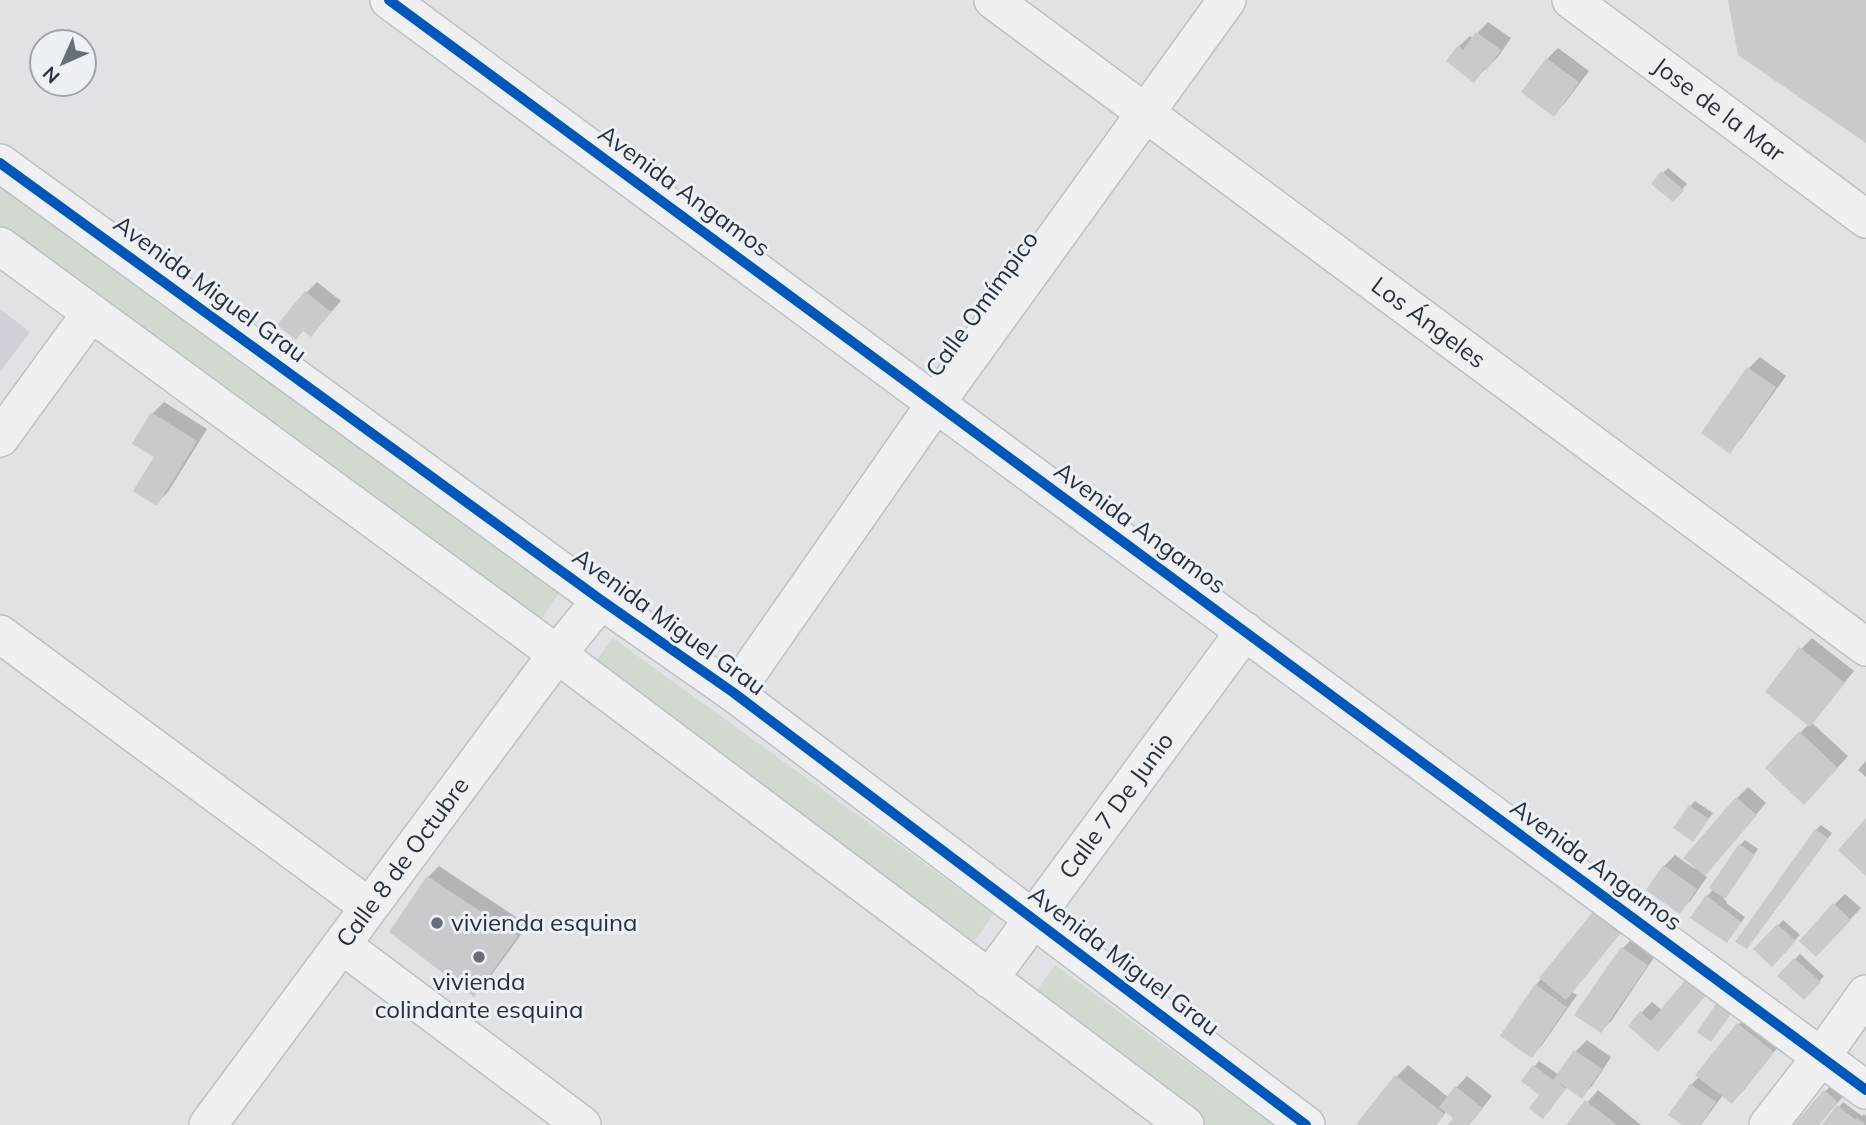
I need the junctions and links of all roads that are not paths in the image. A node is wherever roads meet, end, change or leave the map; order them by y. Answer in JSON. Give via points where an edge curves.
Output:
{"nodes":[{"id":1,"x":389,"y":0,"type":"edge"},
{"id":2,"x":993,"y":0,"type":"edge"},
{"id":3,"x":1227,"y":0,"type":"edge"},
{"id":4,"x":1570,"y":0,"type":"edge"},
{"id":5,"x":1145,"y":113,"type":"junction"},
{"id":6,"x":0,"y":163,"type":"edge"},
{"id":7,"x":1866,"y":219,"type":"edge"},
{"id":8,"x":0,"y":246,"type":"edge"},
{"id":9,"x":91,"y":313,"type":"junction"},
{"id":10,"x":936,"y":403,"type":"junction"},
{"id":11,"x":0,"y":438,"type":"edge"},
{"id":12,"x":601,"y":600,"type":"junction"},
{"id":13,"x":1245,"y":631,"type":"junction"},
{"id":14,"x":0,"y":634,"type":"edge"},
{"id":15,"x":1866,"y":647,"type":"edge"},
{"id":16,"x":557,"y":654,"type":"junction"},
{"id":17,"x":734,"y":693,"type":"junction"},
{"id":18,"x":369,"y":907,"type":"junction"},
{"id":19,"x":1033,"y":918,"type":"junction"},
{"id":20,"x":342,"y":944,"type":"junction"},
{"id":21,"x":989,"y":979,"type":"junction"},
{"id":22,"x":1866,"y":994,"type":"edge"},
{"id":23,"x":1821,"y":1057,"type":"junction"},
{"id":24,"x":1866,"y":1090,"type":"edge"},
{"id":25,"x":208,"y":1125,"type":"edge"},
{"id":26,"x":582,"y":1125,"type":"edge"},
{"id":27,"x":1185,"y":1125,"type":"edge"},
{"id":28,"x":1306,"y":1125,"type":"edge"},
{"id":29,"x":1768,"y":1125,"type":"edge"}],
"edges":[{"from":1,"to":10,"type":"street","name":"Avenida Angamos"},
{"from":2,"to":5,"type":"street","name":"Los Ángeles"},
{"from":3,"to":5,"type":"street","name":"Calle Omímpico"},
{"from":4,"to":7,"type":"street","name":"Jose de la Mar"},
{"from":5,"to":10,"type":"street","name":"Calle Omímpico"},
{"from":5,"to":15,"type":"street","name":"Los Ángeles"},
{"from":6,"to":12,"type":"street","name":"Avenida Miguel Grau"},
{"from":8,"to":9,"type":"street"},
{"from":9,"to":11,"type":"street"},
{"from":9,"to":16,"type":"street"},
{"from":10,"to":13,"type":"street","name":"Avenida Angamos"},
{"from":10,"to":17,"type":"street","name":"Calle Omímpico"},
{"from":12,"to":16,"type":"street","name":"Calle 8 de Octubre"},
{"from":12,"to":17,"type":"street","name":"Avenida Miguel Grau"},
{"from":13,"to":19,"type":"street","name":"Calle 7 De Junio"},
{"from":13,"to":23,"type":"street","name":"Avenida Angamos"},
{"from":14,"to":18,"type":"street"},
{"from":16,"to":18,"type":"street","name":"Calle 8 de Octubre"},
{"from":16,"to":21,"type":"street"},
{"from":17,"to":19,"type":"street","name":"Avenida Miguel Grau"},
{"from":18,"to":20,"type":"street","name":"Calle 8 de Octubre"},
{"from":19,"to":21,"type":"street","name":"Calle 7 De Junio"},
{"from":19,"to":28,"type":"street","name":"Avenida Miguel Grau"},
{"from":20,"to":25,"type":"street","name":"Calle 8 de Octubre"},
{"from":20,"to":26,"type":"street"},
{"from":21,"to":27,"type":"street"},
{"from":22,"to":23,"type":"street"},
{"from":23,"to":24,"type":"street","name":"Avenida Angamos"},
{"from":23,"to":29,"type":"street"}]}
